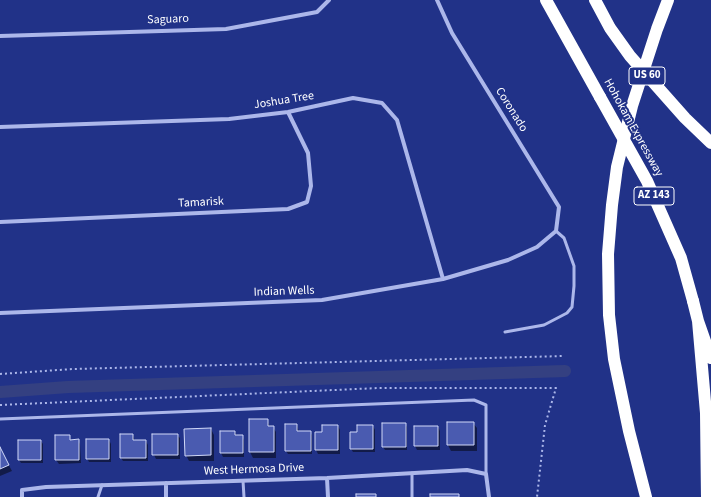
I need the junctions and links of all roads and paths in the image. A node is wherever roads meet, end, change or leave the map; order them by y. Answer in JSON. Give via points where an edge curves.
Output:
{"nodes":[{"id":1,"x":329,"y":0,"type":"edge"},
{"id":2,"x":437,"y":0,"type":"edge"},
{"id":3,"x":546,"y":0,"type":"edge"},
{"id":4,"x":595,"y":0,"type":"edge"},
{"id":5,"x":668,"y":0,"type":"edge"},
{"id":6,"x":0,"y":36,"type":"edge"},
{"id":7,"x":288,"y":112,"type":"junction"},
{"id":8,"x":0,"y":127,"type":"edge"},
{"id":9,"x":711,"y":143,"type":"edge"},
{"id":10,"x":0,"y":222,"type":"edge"},
{"id":11,"x":556,"y":231,"type":"junction"},
{"id":12,"x":443,"y":279,"type":"junction"},
{"id":13,"x":0,"y":313,"type":"edge"},
{"id":14,"x":698,"y":321,"type":"junction"},
{"id":15,"x":505,"y":332,"type":"dead end"},
{"id":16,"x":564,"y":356,"type":"dead end"},
{"id":17,"x":711,"y":358,"type":"edge"},
{"id":18,"x":0,"y":374,"type":"edge"},
{"id":19,"x":0,"y":405,"type":"edge"},
{"id":20,"x":0,"y":419,"type":"edge"},
{"id":21,"x":412,"y":473,"type":"junction"},
{"id":22,"x":486,"y":474,"type":"junction"},
{"id":23,"x":327,"y":478,"type":"junction"},
{"id":24,"x":243,"y":481,"type":"junction"},
{"id":25,"x":166,"y":483,"type":"junction"},
{"id":26,"x":102,"y":485,"type":"junction"},
{"id":27,"x":22,"y":497,"type":"edge"},
{"id":28,"x":98,"y":497,"type":"edge"},
{"id":29,"x":166,"y":497,"type":"edge"},
{"id":30,"x":244,"y":497,"type":"edge"},
{"id":31,"x":328,"y":497,"type":"edge"},
{"id":32,"x":412,"y":497,"type":"edge"},
{"id":33,"x":488,"y":497,"type":"edge"},
{"id":34,"x":537,"y":497,"type":"edge"},
{"id":35,"x":646,"y":497,"type":"edge"},
{"id":36,"x":707,"y":497,"type":"edge"}],
"edges":[{"from":1,"to":6,"type":"street","name":"Saguaro","via":[[317,12],[226,29]]},
{"from":2,"to":11,"type":"street","name":"Coronado","via":[[452,33],[558,207]]},
{"from":3,"to":14,"type":"highway","name":"Hohokam Expressway","number":"AZ 143","bridge":true,"via":[[648,181],[681,258]]},
{"from":4,"to":9,"type":"highway","number":"US 60","bridge":true,"via":[[610,28],[630,56]]},
{"from":5,"to":35,"type":"highway","via":[[628,121],[617,167],[608,254],[609,315],[614,359],[628,431]]},
{"from":7,"to":8,"type":"street","name":"Joshua Tree","via":[[229,119]]},
{"from":7,"to":10,"type":"street","name":"Tamarisk","via":[[308,153],[311,186],[307,202],[288,209]]},
{"from":7,"to":12,"type":"street","name":"Joshua Tree","via":[[354,98],[382,103],[397,120]]},
{"from":11,"to":12,"type":"street","name":"Indian Wells","via":[[537,247],[514,257]]},
{"from":11,"to":15,"type":"lane","via":[[564,238],[574,266],[572,307],[567,313],[544,325]]},
{"from":12,"to":13,"type":"street","name":"Indian Wells","via":[[322,300]]},
{"from":14,"to":17,"type":"highway"},
{"from":14,"to":36,"type":"highway","via":[[706,413]]},
{"from":16,"to":18,"type":"path","via":[[73,369]]},
{"from":19,"to":34,"type":"path","via":[[379,388],[556,388],[545,425]]},
{"from":20,"to":22,"type":"lane","via":[[474,400],[486,405]]},
{"from":21,"to":22,"type":"street","name":"West Hermosa Drive","via":[[467,470]]},
{"from":21,"to":23,"type":"street","name":"West Hermosa Drive"},
{"from":21,"to":32,"type":"lane"},
{"from":22,"to":33,"type":"street"},
{"from":23,"to":24,"type":"street","name":"West Hermosa Drive"},
{"from":23,"to":31,"type":"street"},
{"from":24,"to":25,"type":"street","name":"West Hermosa Drive"},
{"from":24,"to":30,"type":"lane"},
{"from":25,"to":26,"type":"street","name":"West Hermosa Drive"},
{"from":25,"to":29,"type":"street"},
{"from":26,"to":27,"type":"street","name":"West Hermosa Drive","via":[[22,490]]},
{"from":26,"to":28,"type":"lane"}]}
